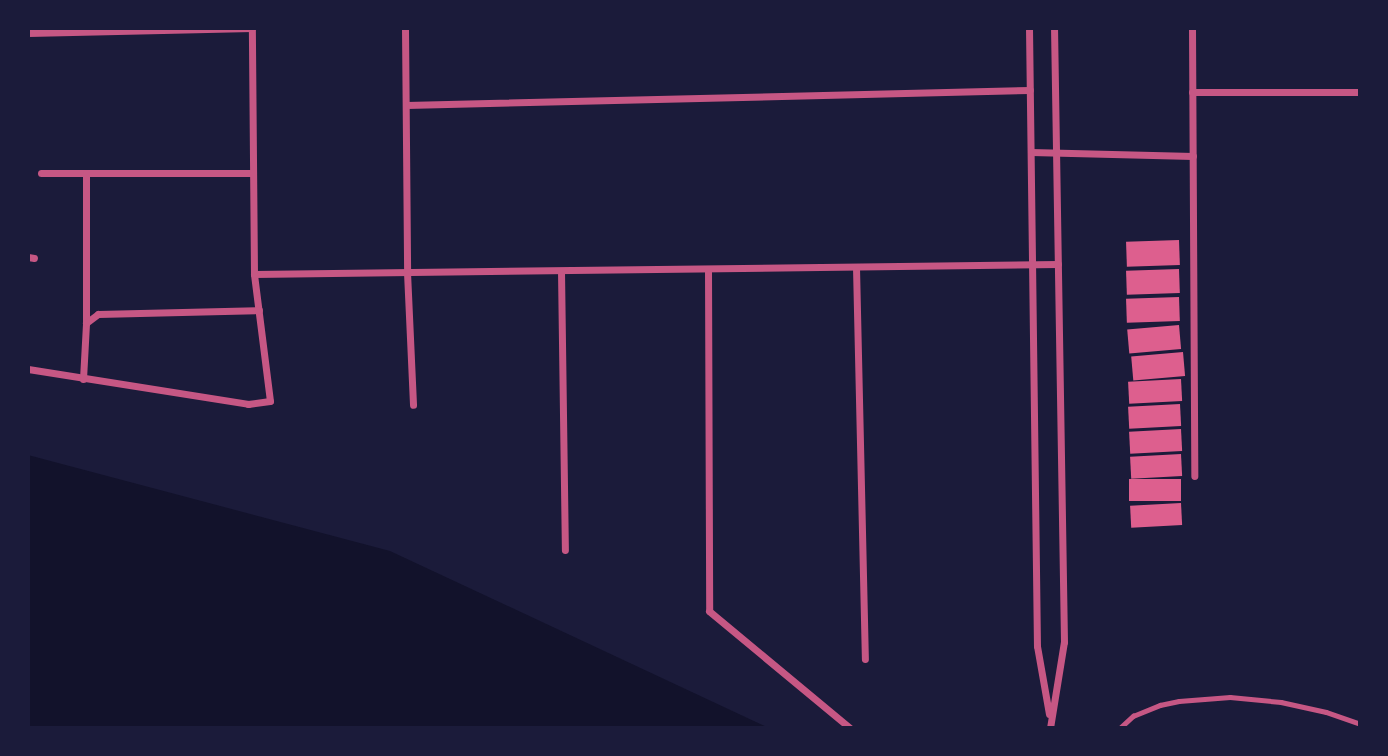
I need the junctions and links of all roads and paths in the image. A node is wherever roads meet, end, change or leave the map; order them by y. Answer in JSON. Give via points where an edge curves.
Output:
{"nodes":[{"id":1,"x":252,"y":28,"type":"edge"},
{"id":2,"x":405,"y":28,"type":"edge"},
{"id":3,"x":1029,"y":28,"type":"edge"},
{"id":4,"x":1054,"y":28,"type":"edge"},
{"id":5,"x":1192,"y":28,"type":"edge"},
{"id":6,"x":165,"y":30,"type":"edge"},
{"id":7,"x":66,"y":31,"type":"edge"},
{"id":8,"x":28,"y":33,"type":"edge"},
{"id":9,"x":1030,"y":90,"type":"junction"},
{"id":10,"x":1192,"y":92,"type":"junction"},
{"id":11,"x":1360,"y":92,"type":"edge"},
{"id":12,"x":406,"y":105,"type":"junction"},
{"id":13,"x":1031,"y":152,"type":"junction"},
{"id":14,"x":1056,"y":153,"type":"junction"},
{"id":15,"x":1193,"y":156,"type":"junction"},
{"id":16,"x":41,"y":173,"type":"dead end"},
{"id":17,"x":86,"y":173,"type":"junction"},
{"id":18,"x":253,"y":173,"type":"junction"},
{"id":19,"x":1058,"y":264,"type":"junction"},
{"id":20,"x":1032,"y":265,"type":"junction"},
{"id":21,"x":856,"y":267,"type":"junction"},
{"id":22,"x":708,"y":269,"type":"junction"},
{"id":23,"x":561,"y":271,"type":"junction"},
{"id":24,"x":407,"y":272,"type":"junction"},
{"id":25,"x":254,"y":274,"type":"junction"},
{"id":26,"x":259,"y":310,"type":"junction"},
{"id":27,"x":86,"y":323,"type":"junction"},
{"id":28,"x":28,"y":369,"type":"edge"},
{"id":29,"x":83,"y":379,"type":"junction"},
{"id":30,"x":413,"y":405,"type":"dead end"},
{"id":31,"x":1194,"y":476,"type":"dead end"},
{"id":32,"x":565,"y":550,"type":"dead end"},
{"id":33,"x":865,"y":659,"type":"dead end"},
{"id":34,"x":1360,"y":724,"type":"edge"},
{"id":35,"x":1050,"y":725,"type":"edge"},
{"id":36,"x":850,"y":728,"type":"edge"},
{"id":37,"x":1120,"y":728,"type":"edge"}],
"edges":[{"from":1,"to":6,"type":"street"},
{"from":1,"to":18,"type":"street"},
{"from":2,"to":12,"type":"street"},
{"from":3,"to":9,"type":"street"},
{"from":4,"to":14,"type":"street"},
{"from":5,"to":10,"type":"street"},
{"from":6,"to":7,"type":"street"},
{"from":7,"to":8,"type":"street"},
{"from":9,"to":12,"type":"street"},
{"from":9,"to":13,"type":"street"},
{"from":10,"to":11,"type":"street"},
{"from":10,"to":15,"type":"street"},
{"from":12,"to":24,"type":"street"},
{"from":13,"to":14,"type":"street"},
{"from":13,"to":20,"type":"street"},
{"from":14,"to":15,"type":"street"},
{"from":14,"to":19,"type":"street"},
{"from":15,"to":31,"type":"street"},
{"from":16,"to":17,"type":"street"},
{"from":17,"to":18,"type":"street"},
{"from":17,"to":27,"type":"street"},
{"from":18,"to":25,"type":"street"},
{"from":19,"to":20,"type":"street"},
{"from":19,"to":35,"type":"street","via":[[1063,642]]},
{"from":20,"to":21,"type":"street"},
{"from":20,"to":35,"type":"street","via":[[1037,646]]},
{"from":21,"to":22,"type":"street"},
{"from":21,"to":33,"type":"street"},
{"from":22,"to":23,"type":"street"},
{"from":22,"to":36,"type":"street","via":[[709,611]]},
{"from":23,"to":24,"type":"street"},
{"from":23,"to":32,"type":"street"},
{"from":24,"to":25,"type":"street"},
{"from":24,"to":30,"type":"street"},
{"from":25,"to":26,"type":"street"},
{"from":26,"to":27,"type":"street","via":[[98,314]]},
{"from":26,"to":29,"type":"street","via":[[270,401],[248,404]]},
{"from":27,"to":29,"type":"street"},
{"from":28,"to":29,"type":"street"},
{"from":34,"to":37,"type":"lane","via":[[1281,702],[1230,698],[1160,705],[1133,716]]}]}
